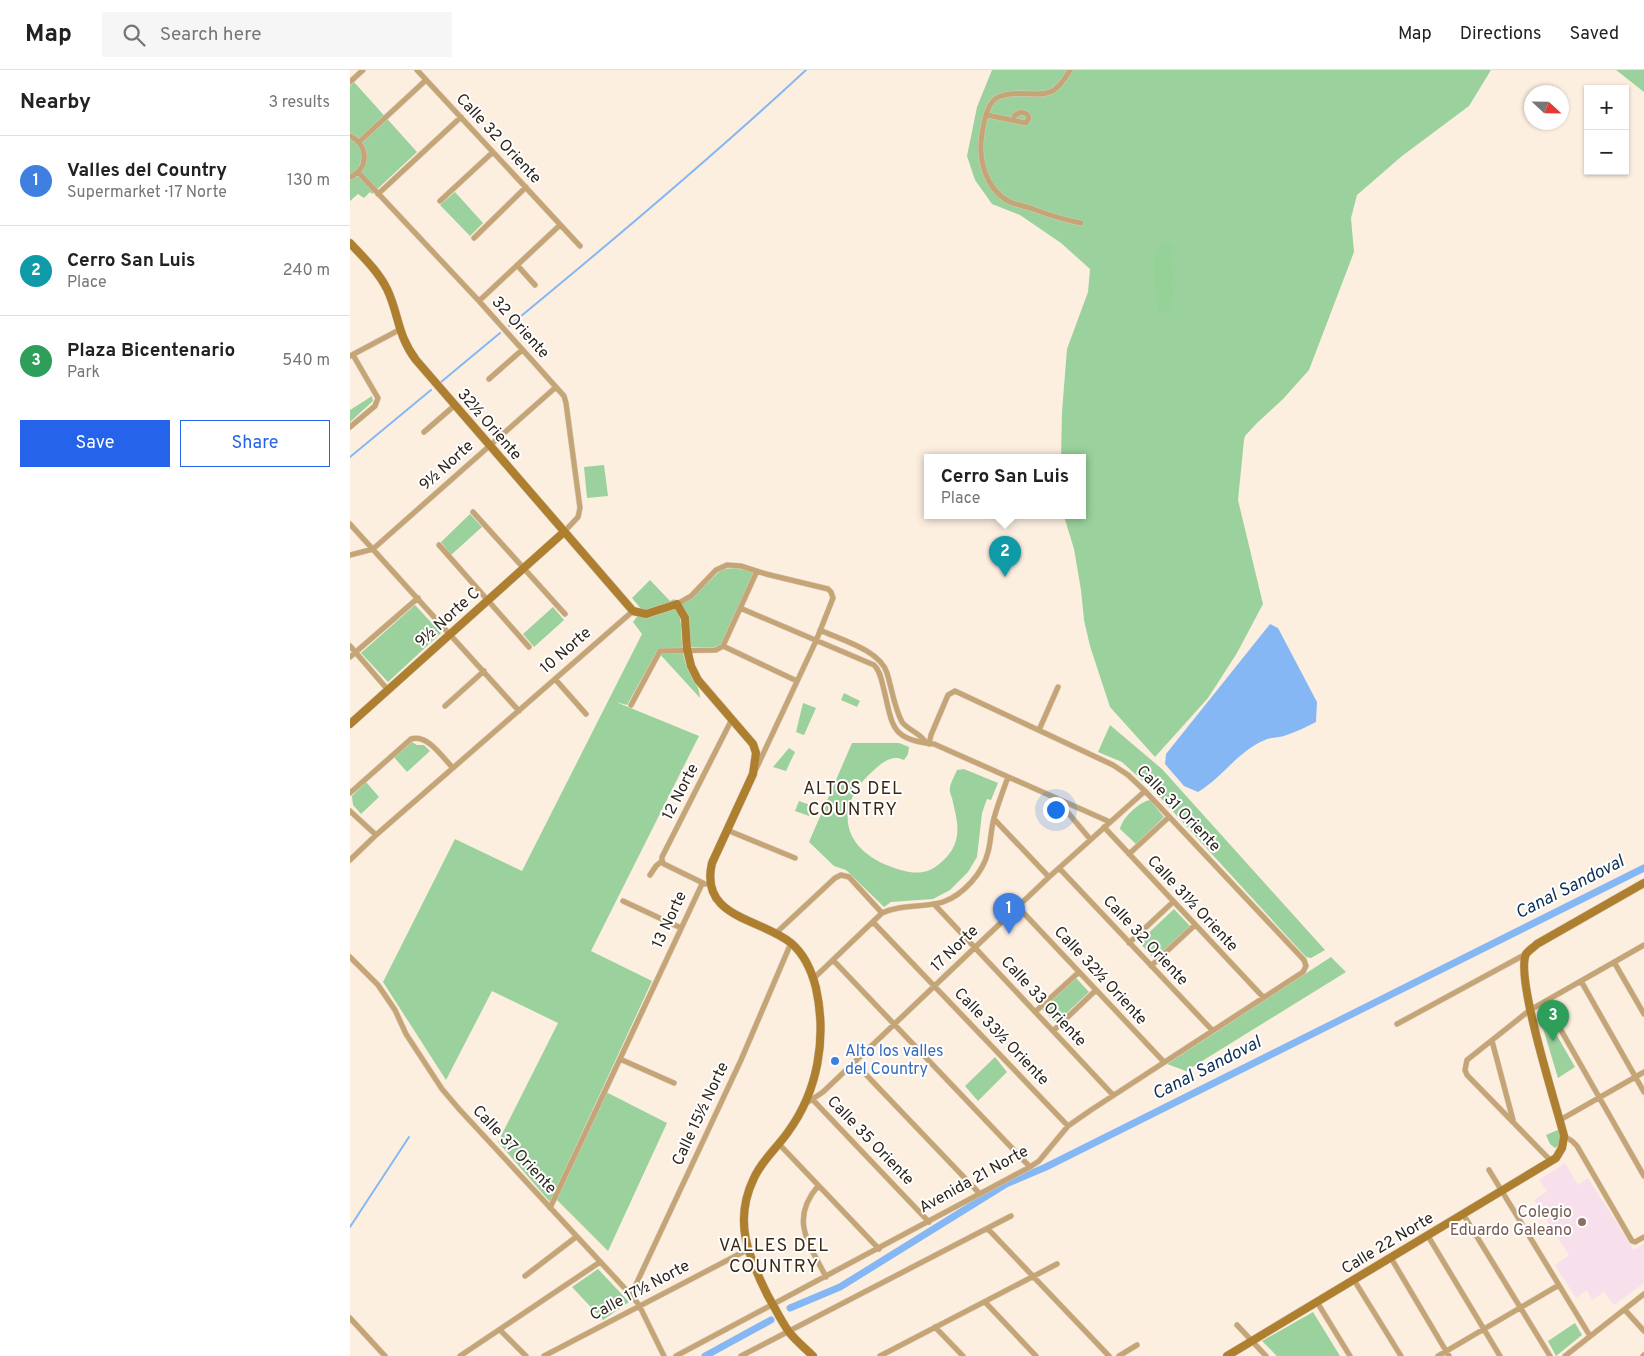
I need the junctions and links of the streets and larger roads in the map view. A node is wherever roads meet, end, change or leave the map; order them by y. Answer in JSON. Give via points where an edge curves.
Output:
{"nodes":[{"id":1,"x":363,"y":70,"type":"edge"},
{"id":2,"x":417,"y":70,"type":"edge"},
{"id":3,"x":1070,"y":70,"type":"edge"},
{"id":4,"x":426,"y":80,"type":"junction"},
{"id":5,"x":350,"y":82,"type":"edge"},
{"id":6,"x":987,"y":115,"type":"junction"},
{"id":7,"x":460,"y":117,"type":"junction"},
{"id":8,"x":1013,"y":120,"type":"dead end"},
{"id":9,"x":350,"y":136,"type":"edge"},
{"id":10,"x":359,"y":142,"type":"junction"},
{"id":11,"x":494,"y":152,"type":"junction"},
{"id":12,"x":358,"y":172,"type":"junction"},
{"id":13,"x":350,"y":177,"type":"edge"},
{"id":14,"x":526,"y":187,"type":"junction"},
{"id":15,"x":378,"y":194,"type":"junction"},
{"id":16,"x":440,"y":201,"type":"dead end"},
{"id":17,"x":1081,"y":223,"type":"dead end"},
{"id":18,"x":560,"y":225,"type":"junction"},
{"id":19,"x":474,"y":238,"type":"dead end"},
{"id":20,"x":350,"y":243,"type":"edge"},
{"id":21,"x":580,"y":246,"type":"dead end"},
{"id":22,"x":517,"y":265,"type":"junction"},
{"id":23,"x":535,"y":285,"type":"dead end"},
{"id":24,"x":479,"y":301,"type":"junction"},
{"id":25,"x":399,"y":330,"type":"junction"},
{"id":26,"x":522,"y":350,"type":"junction"},
{"id":27,"x":352,"y":356,"type":"edge"},
{"id":28,"x":489,"y":379,"type":"dead end"},
{"id":29,"x":556,"y":387,"type":"junction"},
{"id":30,"x":454,"y":406,"type":"junction"},
{"id":31,"x":350,"y":427,"type":"edge"},
{"id":32,"x":424,"y":432,"type":"dead end"},
{"id":33,"x":488,"y":446,"type":"junction"},
{"id":34,"x":473,"y":512,"type":"dead end"},
{"id":35,"x":350,"y":524,"type":"edge"},
{"id":36,"x":564,"y":532,"type":"junction"},
{"id":37,"x":439,"y":546,"type":"dead end"},
{"id":38,"x":373,"y":549,"type":"junction"},
{"id":39,"x":350,"y":556,"type":"edge"},
{"id":40,"x":524,"y":568,"type":"junction"},
{"id":41,"x":757,"y":571,"type":"junction"},
{"id":42,"x":418,"y":598,"type":"junction"},
{"id":43,"x":488,"y":600,"type":"junction"},
{"id":44,"x":677,"y":604,"type":"junction"},
{"id":45,"x":740,"y":608,"type":"junction"},
{"id":46,"x":633,"y":611,"type":"junction"},
{"id":47,"x":565,"y":614,"type":"dead end"},
{"id":48,"x":820,"y":630,"type":"junction"},
{"id":49,"x":450,"y":634,"type":"junction"},
{"id":50,"x":816,"y":641,"type":"junction"},
{"id":51,"x":350,"y":646,"type":"edge"},
{"id":52,"x":723,"y":646,"type":"junction"},
{"id":53,"x":529,"y":647,"type":"dead end"},
{"id":54,"x":687,"y":649,"type":"junction"},
{"id":55,"x":355,"y":652,"type":"junction"},
{"id":56,"x":350,"y":657,"type":"edge"},
{"id":57,"x":882,"y":662,"type":"junction"},
{"id":58,"x":876,"y":667,"type":"junction"},
{"id":59,"x":484,"y":671,"type":"junction"},
{"id":60,"x":555,"y":679,"type":"junction"},
{"id":61,"x":797,"y":681,"type":"junction"},
{"id":62,"x":1058,"y":687,"type":"dead end"},
{"id":63,"x":388,"y":690,"type":"junction"},
{"id":64,"x":631,"y":705,"type":"dead end"},
{"id":65,"x":445,"y":706,"type":"dead end"},
{"id":66,"x":519,"y":710,"type":"junction"},
{"id":67,"x":586,"y":714,"type":"dead end"},
{"id":68,"x":732,"y":719,"type":"junction"},
{"id":69,"x":350,"y":724,"type":"edge"},
{"id":70,"x":1039,"y":730,"type":"junction"},
{"id":71,"x":927,"y":743,"type":"junction"},
{"id":72,"x":453,"y":768,"type":"junction"},
{"id":73,"x":753,"y":774,"type":"junction"},
{"id":74,"x":1008,"y":777,"type":"junction"},
{"id":75,"x":1145,"y":791,"type":"junction"},
{"id":76,"x":350,"y":793,"type":"edge"},
{"id":77,"x":1057,"y":800,"type":"junction"},
{"id":78,"x":350,"y":811,"type":"edge"},
{"id":79,"x":1169,"y":817,"type":"junction"},
{"id":80,"x":994,"y":819,"type":"junction"},
{"id":81,"x":1110,"y":822,"type":"junction"},
{"id":82,"x":1104,"y":827,"type":"junction"},
{"id":83,"x":727,"y":830,"type":"junction"},
{"id":84,"x":376,"y":835,"type":"junction"},
{"id":85,"x":1090,"y":839,"type":"junction"},
{"id":86,"x":1129,"y":854,"type":"junction"},
{"id":87,"x":794,"y":858,"type":"dead end"},
{"id":88,"x":350,"y":860,"type":"edge"},
{"id":89,"x":662,"y":861,"type":"junction"},
{"id":90,"x":1059,"y":868,"type":"junction"},
{"id":91,"x":650,"y":875,"type":"dead end"},
{"id":92,"x":1049,"y":877,"type":"junction"},
{"id":93,"x":1644,"y":883,"type":"edge"},
{"id":94,"x":706,"y":884,"type":"junction"},
{"id":95,"x":624,"y":901,"type":"dead end"},
{"id":96,"x":1173,"y":902,"type":"junction"},
{"id":97,"x":934,"y":904,"type":"junction"},
{"id":98,"x":1018,"y":907,"type":"junction"},
{"id":99,"x":882,"y":913,"type":"junction"},
{"id":100,"x":874,"y":922,"type":"junction"},
{"id":101,"x":1195,"y":924,"type":"junction"},
{"id":102,"x":681,"y":928,"type":"junction"},
{"id":103,"x":776,"y":933,"type":"junction"},
{"id":104,"x":791,"y":943,"type":"junction"},
{"id":105,"x":1130,"y":943,"type":"junction"},
{"id":106,"x":1644,"y":945,"type":"edge"},
{"id":107,"x":975,"y":948,"type":"junction"},
{"id":108,"x":1526,"y":954,"type":"junction"},
{"id":109,"x":350,"y":957,"type":"edge"},
{"id":110,"x":833,"y":960,"type":"junction"},
{"id":111,"x":1304,"y":960,"type":"joint"},
{"id":112,"x":1614,"y":962,"type":"junction"},
{"id":113,"x":1151,"y":966,"type":"junction"},
{"id":114,"x":1079,"y":972,"type":"junction"},
{"id":115,"x":813,"y":978,"type":"junction"},
{"id":116,"x":1581,"y":981,"type":"junction"},
{"id":117,"x":935,"y":986,"type":"junction"},
{"id":118,"x":1096,"y":990,"type":"junction"},
{"id":119,"x":1263,"y":997,"type":"junction"},
{"id":120,"x":1545,"y":1002,"type":"junction"},
{"id":121,"x":1530,"y":1010,"type":"junction"},
{"id":122,"x":1035,"y":1012,"type":"junction"},
{"id":123,"x":1644,"y":1014,"type":"edge"},
{"id":124,"x":894,"y":1024,"type":"junction"},
{"id":125,"x":1397,"y":1024,"type":"dead end"},
{"id":126,"x":1212,"y":1030,"type":"junction"},
{"id":127,"x":1053,"y":1031,"type":"junction"},
{"id":128,"x":1492,"y":1041,"type":"junction"},
{"id":129,"x":620,"y":1059,"type":"junction"},
{"id":130,"x":854,"y":1062,"type":"junction"},
{"id":131,"x":1164,"y":1062,"type":"junction"},
{"id":132,"x":1644,"y":1072,"type":"edge"},
{"id":133,"x":1635,"y":1077,"type":"junction"},
{"id":134,"x":674,"y":1084,"type":"dead end"},
{"id":135,"x":1644,"y":1092,"type":"edge"},
{"id":136,"x":1113,"y":1095,"type":"junction"},
{"id":137,"x":1599,"y":1098,"type":"junction"},
{"id":138,"x":813,"y":1100,"type":"junction"},
{"id":139,"x":805,"y":1104,"type":"junction"},
{"id":140,"x":1560,"y":1120,"type":"junction"},
{"id":141,"x":1514,"y":1123,"type":"junction"},
{"id":142,"x":1068,"y":1126,"type":"junction"},
{"id":143,"x":1564,"y":1136,"type":"junction"},
{"id":144,"x":778,"y":1144,"type":"junction"},
{"id":145,"x":1552,"y":1161,"type":"junction"},
{"id":146,"x":1030,"y":1166,"type":"junction"},
{"id":147,"x":1489,"y":1170,"type":"dead end"},
{"id":148,"x":1644,"y":1176,"type":"edge"},
{"id":149,"x":818,"y":1186,"type":"junction"},
{"id":150,"x":1502,"y":1191,"type":"junction"},
{"id":151,"x":980,"y":1194,"type":"junction"},
{"id":152,"x":550,"y":1208,"type":"junction"},
{"id":153,"x":1464,"y":1214,"type":"junction"},
{"id":154,"x":1011,"y":1216,"type":"dead end"},
{"id":155,"x":929,"y":1222,"type":"junction"},
{"id":156,"x":988,"y":1229,"type":"junction"},
{"id":157,"x":576,"y":1236,"type":"junction"},
{"id":158,"x":1428,"y":1236,"type":"junction"},
{"id":159,"x":1644,"y":1237,"type":"edge"},
{"id":160,"x":879,"y":1248,"type":"junction"},
{"id":161,"x":747,"y":1250,"type":"junction"},
{"id":162,"x":1391,"y":1258,"type":"junction"},
{"id":163,"x":600,"y":1262,"type":"junction"},
{"id":164,"x":1057,"y":1264,"type":"dead end"},
{"id":165,"x":525,"y":1276,"type":"dead end"},
{"id":166,"x":1034,"y":1276,"type":"junction"},
{"id":167,"x":826,"y":1277,"type":"junction"},
{"id":168,"x":1354,"y":1280,"type":"junction"},
{"id":169,"x":1559,"y":1284,"type":"junction"},
{"id":170,"x":1644,"y":1294,"type":"edge"},
{"id":171,"x":631,"y":1295,"type":"junction"},
{"id":172,"x":984,"y":1302,"type":"junction"},
{"id":173,"x":1317,"y":1302,"type":"junction"},
{"id":174,"x":639,"y":1305,"type":"junction"},
{"id":175,"x":773,"y":1305,"type":"junction"},
{"id":176,"x":1521,"y":1307,"type":"junction"},
{"id":177,"x":1625,"y":1310,"type":"junction"},
{"id":178,"x":350,"y":1318,"type":"edge"},
{"id":179,"x":1237,"y":1325,"type":"dead end"},
{"id":180,"x":935,"y":1327,"type":"junction"},
{"id":181,"x":1483,"y":1329,"type":"junction"},
{"id":182,"x":500,"y":1330,"type":"junction"},
{"id":183,"x":789,"y":1331,"type":"junction"},
{"id":184,"x":1644,"y":1331,"type":"edge"},
{"id":185,"x":1590,"y":1336,"type":"junction"},
{"id":186,"x":1252,"y":1341,"type":"junction"},
{"id":187,"x":1137,"y":1345,"type":"dead end"},
{"id":188,"x":890,"y":1351,"type":"junction"},
{"id":189,"x":1448,"y":1354,"type":"edge"},
{"id":190,"x":385,"y":1356,"type":"edge"},
{"id":191,"x":460,"y":1356,"type":"edge"},
{"id":192,"x":526,"y":1356,"type":"edge"},
{"id":193,"x":544,"y":1356,"type":"edge"},
{"id":194,"x":664,"y":1356,"type":"edge"},
{"id":195,"x":676,"y":1356,"type":"edge"},
{"id":196,"x":741,"y":1356,"type":"edge"},
{"id":197,"x":813,"y":1356,"type":"edge"},
{"id":198,"x":880,"y":1356,"type":"edge"},
{"id":199,"x":895,"y":1356,"type":"edge"},
{"id":200,"x":963,"y":1356,"type":"edge"},
{"id":201,"x":1036,"y":1356,"type":"edge"},
{"id":202,"x":1109,"y":1356,"type":"edge"},
{"id":203,"x":1120,"y":1356,"type":"edge"},
{"id":204,"x":1227,"y":1356,"type":"edge"},
{"id":205,"x":1266,"y":1356,"type":"edge"},
{"id":206,"x":1350,"y":1356,"type":"edge"},
{"id":207,"x":1401,"y":1356,"type":"edge"},
{"id":208,"x":1438,"y":1356,"type":"edge"},
{"id":209,"x":1500,"y":1356,"type":"edge"},
{"id":210,"x":1550,"y":1356,"type":"edge"},
{"id":211,"x":1565,"y":1356,"type":"edge"}],
"edges":[{"from":1,"to":5,"type":"street"},
{"from":2,"to":4,"type":"street","name":"Calle 32 Oriente"},
{"from":3,"to":6,"type":"street","via":[[1063,84],[1054,91],[1042,95],[1002,95],[995,98],[988,107]]},
{"from":4,"to":7,"type":"street","name":"Calle 32 Oriente"},
{"from":4,"to":10,"type":"street"},
{"from":6,"to":8,"type":"street"},
{"from":6,"to":17,"type":"street","via":[[980,142],[981,158],[990,184],[1009,201]]},
{"from":7,"to":11,"type":"street","name":"Calle 32 Oriente"},
{"from":7,"to":15,"type":"street"},
{"from":9,"to":10,"type":"street"},
{"from":10,"to":12,"type":"street","via":[[365,157]]},
{"from":11,"to":14,"type":"street","name":"Calle 32 Oriente"},
{"from":11,"to":16,"type":"street"},
{"from":12,"to":13,"type":"street"},
{"from":12,"to":15,"type":"street","name":"32 Oriente"},
{"from":14,"to":18,"type":"street","name":"Calle 32 Oriente"},
{"from":14,"to":19,"type":"street"},
{"from":15,"to":24,"type":"street","name":"32 Oriente"},
{"from":18,"to":21,"type":"street","name":"Calle 32 Oriente"},
{"from":18,"to":22,"type":"street"},
{"from":20,"to":25,"type":"street","name":"32½ Oriente","via":[[386,288]]},
{"from":22,"to":23,"type":"street"},
{"from":22,"to":24,"type":"street"},
{"from":24,"to":26,"type":"street","name":"32 Oriente"},
{"from":25,"to":27,"type":"street"},
{"from":25,"to":30,"type":"street","name":"32½ Oriente","via":[[411,353]]},
{"from":26,"to":28,"type":"street"},
{"from":26,"to":29,"type":"street","name":"32 Oriente"},
{"from":27,"to":31,"type":"street","via":[[378,398],[375,406]]},
{"from":29,"to":33,"type":"street","name":"9½ Norte"},
{"from":29,"to":36,"type":"street","name":"32 Oriente","via":[[566,403],[580,508],[578,518]]},
{"from":30,"to":32,"type":"street"},
{"from":30,"to":33,"type":"street","name":"32½ Oriente"},
{"from":33,"to":36,"type":"street","name":"32½ Oriente"},
{"from":33,"to":38,"type":"street","name":"9½ Norte"},
{"from":34,"to":40,"type":"street"},
{"from":35,"to":38,"type":"street"},
{"from":36,"to":40,"type":"street","name":"9½ Norte C"},
{"from":36,"to":46,"type":"street","name":"32½ Oriente"},
{"from":37,"to":43,"type":"street"},
{"from":38,"to":39,"type":"street","name":"9½ Norte"},
{"from":38,"to":42,"type":"street"},
{"from":40,"to":43,"type":"street","name":"9½ Norte C"},
{"from":40,"to":47,"type":"street"},
{"from":41,"to":44,"type":"street","via":[[733,565],[720,567],[691,596]]},
{"from":41,"to":45,"type":"street"},
{"from":41,"to":48,"type":"street","name":"13 Norte","via":[[828,589],[833,598]]},
{"from":42,"to":49,"type":"street"},
{"from":42,"to":55,"type":"street"},
{"from":43,"to":49,"type":"street","name":"9½ Norte C"},
{"from":43,"to":53,"type":"street"},
{"from":44,"to":46,"type":"street","via":[[646,614]]},
{"from":44,"to":54,"type":"street","via":[[685,618]]},
{"from":45,"to":50,"type":"street"},
{"from":45,"to":52,"type":"street"},
{"from":46,"to":60,"type":"street","name":"10 Norte"},
{"from":48,"to":50,"type":"street","name":"13 Norte"},
{"from":48,"to":57,"type":"street","via":[[872,654]]},
{"from":49,"to":59,"type":"street"},
{"from":49,"to":63,"type":"street","name":"9½ Norte C"},
{"from":50,"to":58,"type":"street","via":[[869,661]]},
{"from":50,"to":61,"type":"street","name":"13 Norte"},
{"from":51,"to":55,"type":"street"},
{"from":52,"to":54,"type":"street","via":[[716,650]]},
{"from":52,"to":61,"type":"street"},
{"from":54,"to":64,"type":"street","via":[[660,651]]},
{"from":54,"to":68,"type":"street","via":[[698,680]]},
{"from":55,"to":56,"type":"street"},
{"from":55,"to":63,"type":"street"},
{"from":57,"to":58,"type":"street"},
{"from":57,"to":71,"type":"street","via":[[902,722]]},
{"from":58,"to":71,"type":"street","via":[[895,728],[905,738]]},
{"from":59,"to":65,"type":"street"},
{"from":59,"to":66,"type":"street"},
{"from":60,"to":66,"type":"street","name":"10 Norte"},
{"from":60,"to":67,"type":"street"},
{"from":61,"to":73,"type":"street","name":"13 Norte"},
{"from":62,"to":70,"type":"street"},
{"from":63,"to":69,"type":"street","name":"9½ Norte C"},
{"from":66,"to":72,"type":"street","name":"10 Norte"},
{"from":68,"to":73,"type":"street","via":[[753,744],[756,753]]},
{"from":68,"to":89,"type":"street","name":"12 Norte"},
{"from":70,"to":71,"type":"street","name":"Calle 31 Oriente","via":[[952,692]]},
{"from":70,"to":75,"type":"street","name":"Calle 31 Oriente","via":[[1113,764]]},
{"from":71,"to":74,"type":"street"},
{"from":72,"to":76,"type":"street","via":[[420,738],[411,739]]},
{"from":72,"to":84,"type":"street","name":"10 Norte"},
{"from":73,"to":83,"type":"street","name":"13 Norte"},
{"from":74,"to":77,"type":"street"},
{"from":74,"to":80,"type":"street"},
{"from":75,"to":79,"type":"street","name":"Calle 31 Oriente"},
{"from":75,"to":81,"type":"street","name":"17 Norte"},
{"from":77,"to":81,"type":"street"},
{"from":77,"to":85,"type":"street"},
{"from":78,"to":84,"type":"street"},
{"from":79,"to":86,"type":"street"},
{"from":79,"to":111,"type":"street","name":"Calle 31 Oriente"},
{"from":80,"to":92,"type":"street"},
{"from":80,"to":97,"type":"street","via":[[988,853],[977,875],[960,892]]},
{"from":81,"to":82,"type":"street","name":"17 Norte"},
{"from":82,"to":85,"type":"street","name":"17 Norte"},
{"from":82,"to":86,"type":"street","name":"Calle 31½ Oriente"},
{"from":83,"to":87,"type":"street"},
{"from":83,"to":94,"type":"street","name":"13 Norte"},
{"from":84,"to":88,"type":"street","name":"10 Norte"},
{"from":85,"to":90,"type":"street","name":"17 Norte"},
{"from":86,"to":96,"type":"street","name":"Calle 31½ Oriente"},
{"from":89,"to":91,"type":"street","name":"12 Norte"},
{"from":89,"to":94,"type":"street"},
{"from":90,"to":92,"type":"street","name":"17 Norte"},
{"from":90,"to":105,"type":"street","name":"Calle 32 Oriente"},
{"from":92,"to":98,"type":"street","name":"17 Norte"},
{"from":93,"to":108,"type":"street","via":[[1537,944]]},
{"from":94,"to":102,"type":"street","name":"13 Norte"},
{"from":94,"to":103,"type":"street","via":[[716,900],[728,910]]},
{"from":95,"to":102,"type":"street"},
{"from":96,"to":101,"type":"street","name":"Calle 31½ Oriente"},
{"from":96,"to":105,"type":"street"},
{"from":97,"to":99,"type":"street"},
{"from":97,"to":107,"type":"street","name":"Calle 33 Oriente"},
{"from":98,"to":107,"type":"street","name":"17 Norte"},
{"from":98,"to":114,"type":"street","name":"Calle 32½ Oriente"},
{"from":99,"to":100,"type":"street"},
{"from":99,"to":103,"type":"street","via":[[849,877],[843,875],[835,878]]},
{"from":100,"to":110,"type":"street"},
{"from":100,"to":117,"type":"street","name":"Calle 33½ Oriente"},
{"from":101,"to":113,"type":"street"},
{"from":101,"to":119,"type":"street","name":"Calle 31½ Oriente"},
{"from":102,"to":129,"type":"street","name":"13 Norte"},
{"from":103,"to":104,"type":"street"},
{"from":104,"to":115,"type":"street","via":[[804,958]]},
{"from":104,"to":171,"type":"street","name":"Calle 15½ Norte"},
{"from":105,"to":113,"type":"street","name":"Calle 32 Oriente"},
{"from":106,"to":112,"type":"street"},
{"from":107,"to":117,"type":"street","name":"17 Norte"},
{"from":107,"to":122,"type":"street","name":"Calle 33 Oriente"},
{"from":108,"to":121,"type":"street","via":[[1523,973]]},
{"from":108,"to":125,"type":"street"},
{"from":109,"to":152,"type":"street","name":"Calle 37 Oriente","via":[[389,1000],[406,1034],[442,1089]]},
{"from":110,"to":115,"type":"street"},
{"from":110,"to":124,"type":"street"},
{"from":111,"to":119,"type":"street","name":"Avenida 21 Norte","via":[[1303,972]]},
{"from":112,"to":116,"type":"street"},
{"from":112,"to":123,"type":"street"},
{"from":113,"to":126,"type":"street","name":"Calle 32 Oriente"},
{"from":114,"to":118,"type":"street","name":"Calle 32½ Oriente"},
{"from":114,"to":122,"type":"street"},
{"from":115,"to":139,"type":"street","via":[[821,1043],[816,1072]]},
{"from":116,"to":120,"type":"street"},
{"from":116,"to":133,"type":"street"},
{"from":117,"to":124,"type":"street","name":"17 Norte"},
{"from":117,"to":142,"type":"street","name":"Calle 33½ Oriente"},
{"from":118,"to":127,"type":"street"},
{"from":118,"to":131,"type":"street","name":"Calle 32½ Oriente"},
{"from":119,"to":126,"type":"street","name":"Avenida 21 Norte"},
{"from":120,"to":121,"type":"street"},
{"from":120,"to":137,"type":"street"},
{"from":121,"to":128,"type":"street"},
{"from":121,"to":140,"type":"street"},
{"from":122,"to":127,"type":"street","name":"Calle 33 Oriente"},
{"from":124,"to":130,"type":"street","name":"17 Norte"},
{"from":124,"to":146,"type":"street"},
{"from":126,"to":131,"type":"street","name":"Avenida 21 Norte"},
{"from":127,"to":136,"type":"street","name":"Calle 33 Oriente"},
{"from":128,"to":141,"type":"street"},
{"from":128,"to":141,"type":"street","via":[[1467,1060],[1465,1070]]},
{"from":129,"to":134,"type":"street"},
{"from":129,"to":152,"type":"street","name":"13 Norte"},
{"from":130,"to":138,"type":"street","name":"17 Norte"},
{"from":130,"to":151,"type":"street"},
{"from":131,"to":136,"type":"street","name":"Avenida 21 Norte"},
{"from":132,"to":133,"type":"street"},
{"from":133,"to":135,"type":"street"},
{"from":133,"to":137,"type":"street"},
{"from":136,"to":142,"type":"street","name":"Avenida 21 Norte"},
{"from":137,"to":140,"type":"street"},
{"from":137,"to":148,"type":"street"},
{"from":138,"to":139,"type":"street","name":"17 Norte"},
{"from":138,"to":155,"type":"street","name":"Calle 35 Oriente"},
{"from":139,"to":144,"type":"street"},
{"from":140,"to":143,"type":"street"},
{"from":141,"to":145,"type":"street"},
{"from":142,"to":146,"type":"street","name":"Avenida 21 Norte","via":[[1039,1161]]},
{"from":143,"to":145,"type":"street","name":"Calle 22 Norte","via":[[1560,1151]]},
{"from":143,"to":159,"type":"street","via":[[1577,1146],[1630,1239],[1635,1242]]},
{"from":144,"to":149,"type":"street"},
{"from":144,"to":161,"type":"street","via":[[758,1170],[748,1193],[744,1225]]},
{"from":145,"to":150,"type":"street","name":"Calle 22 Norte"},
{"from":146,"to":151,"type":"street","name":"Avenida 21 Norte"},
{"from":147,"to":150,"type":"street"},
{"from":149,"to":160,"type":"street"},
{"from":149,"to":167,"type":"street","via":[[807,1202],[802,1224]]},
{"from":150,"to":153,"type":"street","name":"Calle 22 Norte"},
{"from":150,"to":169,"type":"street"},
{"from":151,"to":155,"type":"street","name":"Avenida 21 Norte"},
{"from":152,"to":157,"type":"street","name":"Calle 37 Oriente"},
{"from":153,"to":158,"type":"street","name":"Calle 22 Norte"},
{"from":153,"to":176,"type":"street"},
{"from":154,"to":156,"type":"street"},
{"from":155,"to":160,"type":"street","name":"Avenida 21 Norte"},
{"from":156,"to":166,"type":"street"},
{"from":156,"to":183,"type":"street"},
{"from":157,"to":163,"type":"street","name":"Calle 37 Oriente"},
{"from":157,"to":165,"type":"street"},
{"from":158,"to":162,"type":"street","name":"Calle 22 Norte"},
{"from":158,"to":181,"type":"street"},
{"from":160,"to":167,"type":"street","name":"Avenida 21 Norte"},
{"from":161,"to":174,"type":"street","name":"Calle 17½ Norte"},
{"from":161,"to":175,"type":"street"},
{"from":162,"to":168,"type":"street","name":"Calle 22 Norte"},
{"from":162,"to":189,"type":"street"},
{"from":163,"to":171,"type":"street","name":"Calle 37 Oriente"},
{"from":163,"to":182,"type":"street"},
{"from":164,"to":166,"type":"street"},
{"from":166,"to":172,"type":"street"},
{"from":166,"to":202,"type":"street"},
{"from":167,"to":175,"type":"street","name":"Avenida 21 Norte"},
{"from":168,"to":173,"type":"street","name":"Calle 22 Norte"},
{"from":168,"to":207,"type":"street"},
{"from":169,"to":176,"type":"street"},
{"from":169,"to":185,"type":"street"},
{"from":170,"to":177,"type":"street"},
{"from":171,"to":174,"type":"street","name":"Calle 37 Oriente"},
{"from":172,"to":180,"type":"street"},
{"from":172,"to":201,"type":"street"},
{"from":173,"to":186,"type":"street","name":"Calle 22 Norte"},
{"from":173,"to":206,"type":"street"},
{"from":174,"to":193,"type":"street","name":"Calle 17½ Norte"},
{"from":174,"to":194,"type":"street","name":"Calle 37 Oriente"},
{"from":175,"to":183,"type":"street"},
{"from":175,"to":195,"type":"street","name":"Avenida 21 Norte"},
{"from":176,"to":181,"type":"street"},
{"from":176,"to":210,"type":"street"},
{"from":177,"to":184,"type":"street"},
{"from":177,"to":185,"type":"street"},
{"from":178,"to":190,"type":"street"},
{"from":179,"to":186,"type":"street"},
{"from":180,"to":188,"type":"street"},
{"from":180,"to":200,"type":"street"},
{"from":181,"to":189,"type":"street"},
{"from":181,"to":209,"type":"street"},
{"from":182,"to":191,"type":"street"},
{"from":182,"to":192,"type":"street"},
{"from":183,"to":196,"type":"street"},
{"from":183,"to":197,"type":"street"},
{"from":185,"to":211,"type":"street"},
{"from":186,"to":204,"type":"street","name":"Calle 22 Norte"},
{"from":186,"to":205,"type":"street"},
{"from":187,"to":203,"type":"street"},
{"from":188,"to":198,"type":"street"},
{"from":188,"to":199,"type":"street"},
{"from":189,"to":208,"type":"street"}]}
